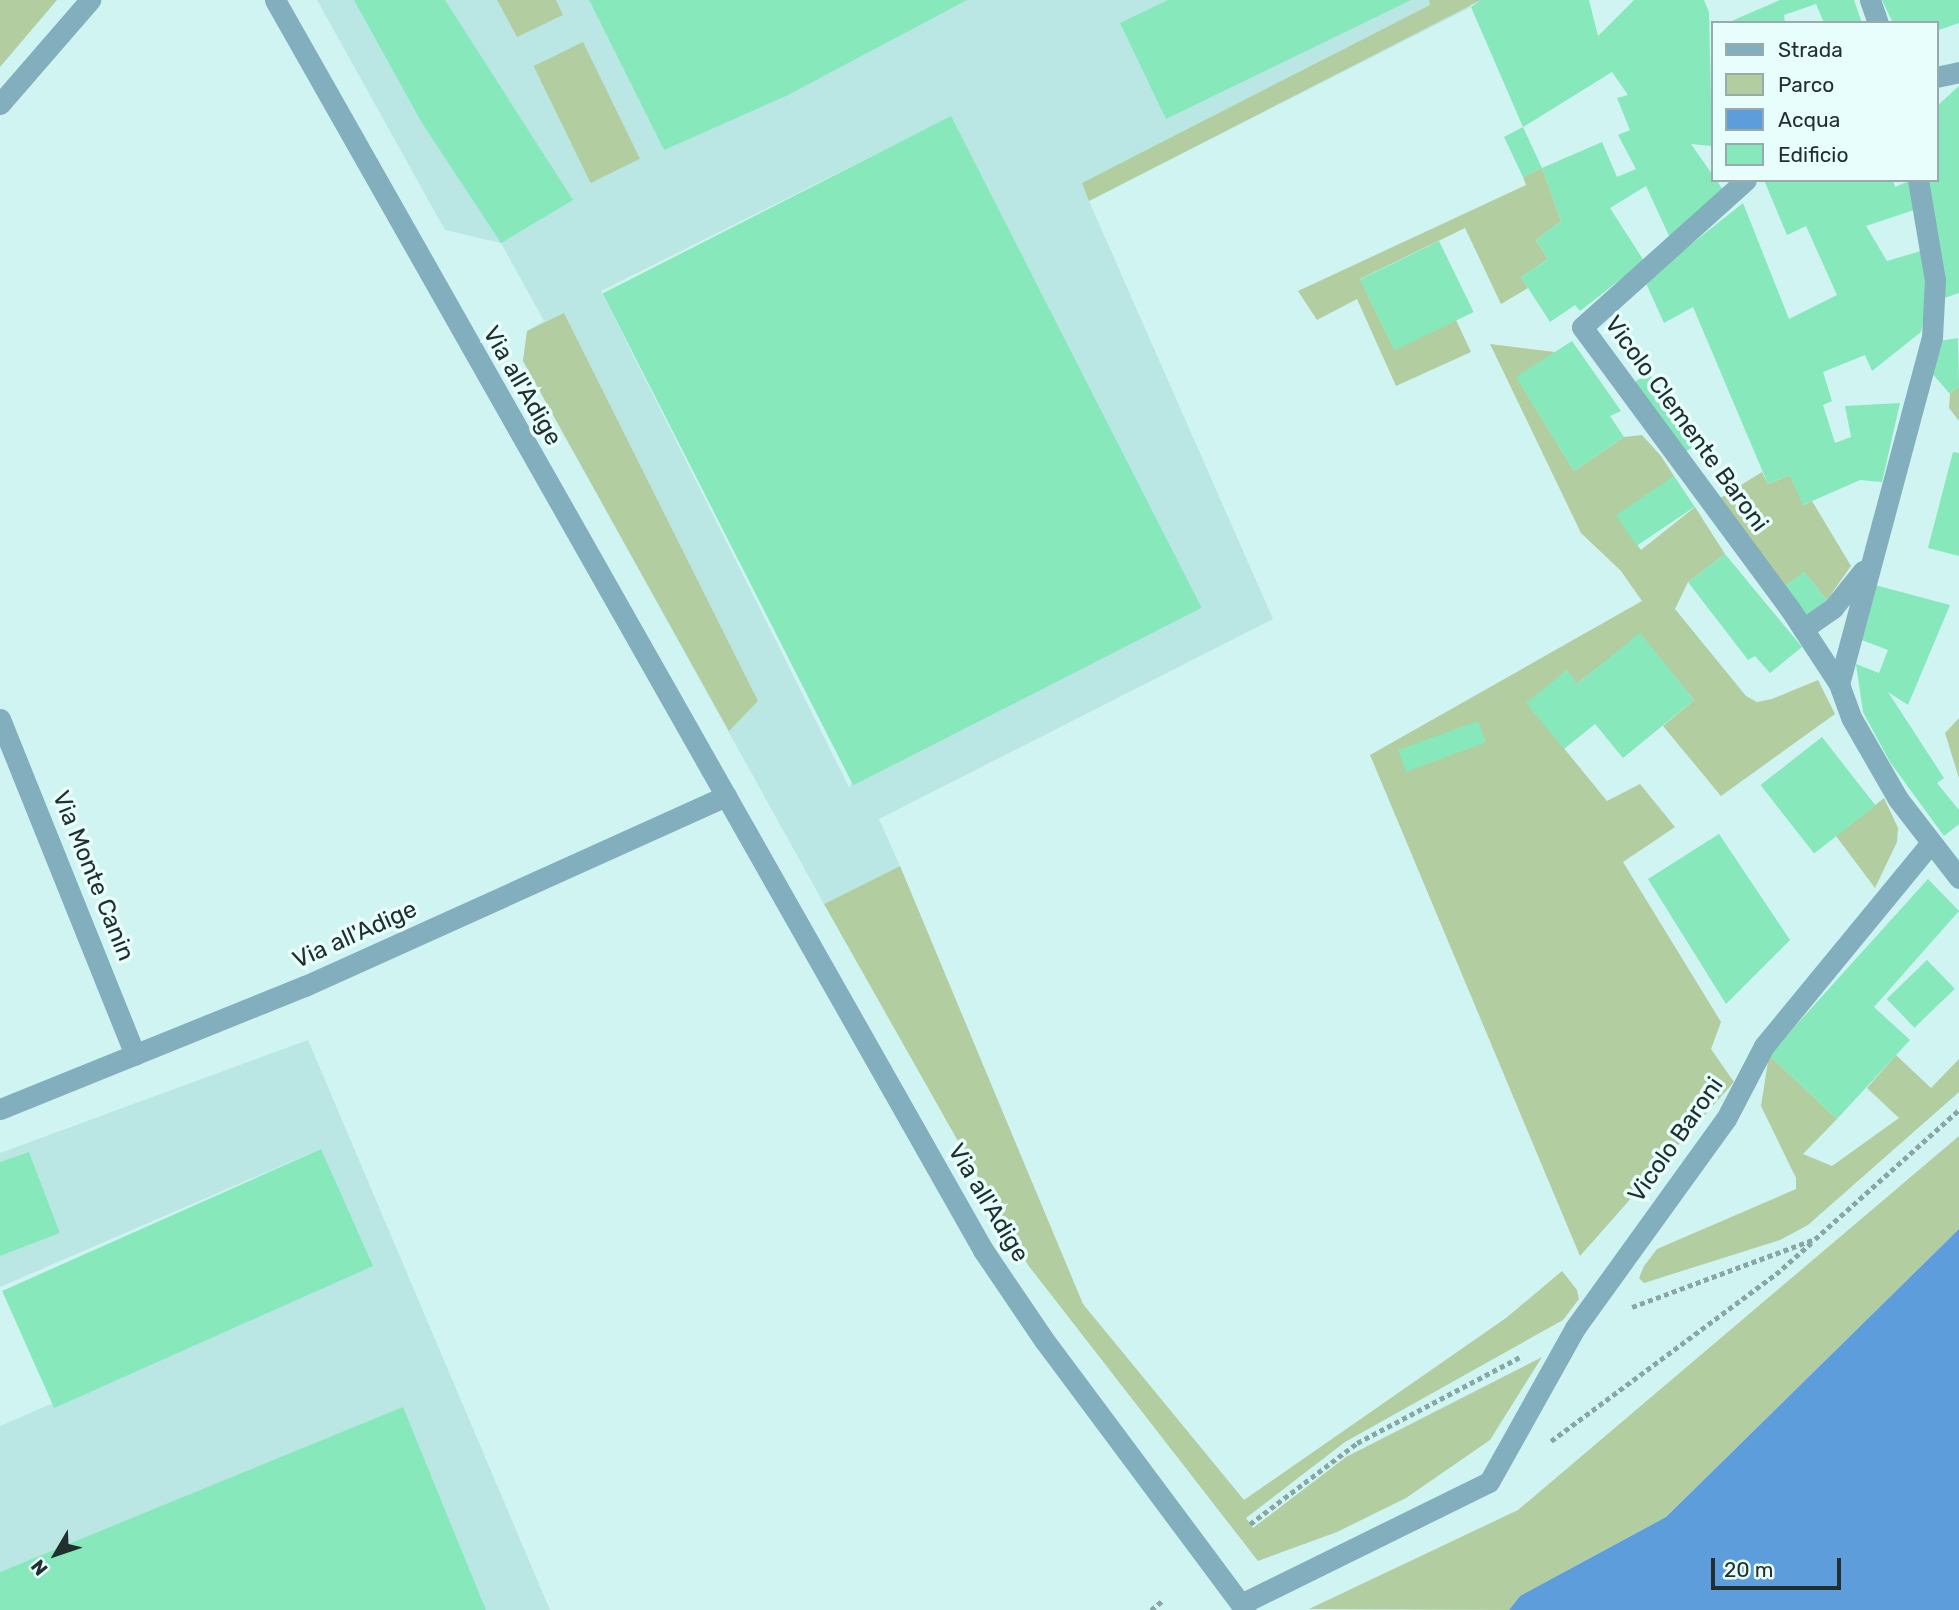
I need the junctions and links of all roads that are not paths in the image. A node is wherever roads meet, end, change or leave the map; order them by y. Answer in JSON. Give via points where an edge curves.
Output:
{"nodes":[{"id":1,"x":90,"y":0,"type":"edge"},
{"id":2,"x":275,"y":0,"type":"edge"},
{"id":3,"x":1870,"y":0,"type":"edge"},
{"id":4,"x":1877,"y":21,"type":"edge"},
{"id":5,"x":1959,"y":72,"type":"edge"},
{"id":6,"x":1938,"y":77,"type":"edge"},
{"id":7,"x":0,"y":104,"type":"edge"},
{"id":8,"x":1744,"y":182,"type":"edge"},
{"id":9,"x":1918,"y":182,"type":"edge"},
{"id":10,"x":1869,"y":560,"type":"junction"},
{"id":11,"x":1802,"y":629,"type":"junction"},
{"id":12,"x":1839,"y":684,"type":"junction"},
{"id":13,"x":0,"y":719,"type":"edge"},
{"id":14,"x":726,"y":796,"type":"junction"},
{"id":15,"x":1930,"y":844,"type":"junction"},
{"id":16,"x":1959,"y":878,"type":"edge"},
{"id":17,"x":135,"y":1055,"type":"junction"},
{"id":18,"x":0,"y":1110,"type":"edge"},
{"id":19,"x":1243,"y":1607,"type":"edge"}],
"edges":[{"from":1,"to":7,"type":"street"},
{"from":2,"to":14,"type":"street","name":"Via all'Adige"},
{"from":3,"to":4,"type":"street"},
{"from":5,"to":6,"type":"street"},
{"from":8,"to":11,"type":"street","name":"Vicolo Clemente Baroni","via":[[1582,327]]},
{"from":9,"to":10,"type":"street","via":[[1937,302],[1924,371]]},
{"from":10,"to":11,"type":"street","via":[[1833,607]]},
{"from":10,"to":12,"type":"street"},
{"from":11,"to":12,"type":"street","name":"Vicolo Clemente Baroni"},
{"from":12,"to":15,"type":"street","name":"Vicolo Clemente Baroni","via":[[1873,757]]},
{"from":13,"to":17,"type":"street","name":"Via Monte Canin"},
{"from":14,"to":17,"type":"street","name":"Via all'Adige","via":[[305,986]]},
{"from":14,"to":19,"type":"street","name":"Via all'Adige","via":[[983,1250],[1044,1340]]},
{"from":15,"to":16,"type":"street","name":"Vicolo Clemente Baroni"},
{"from":15,"to":19,"type":"street","name":"Vicolo Baroni","via":[[1764,1046],[1726,1119],[1575,1328],[1489,1482]]},
{"from":17,"to":18,"type":"street","name":"Via all'Adige"}]}
